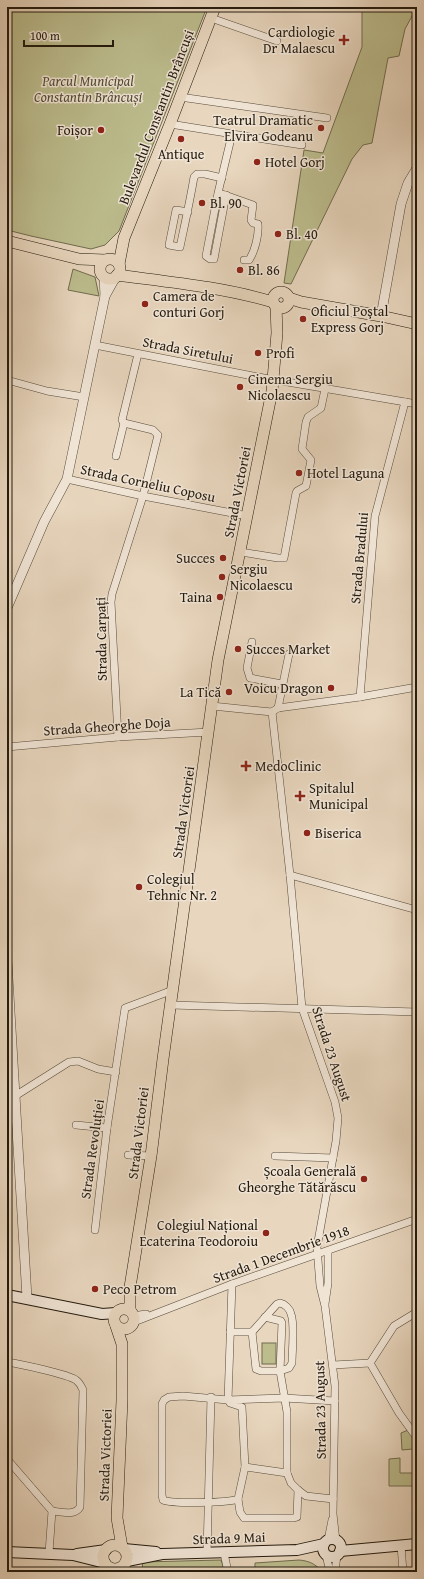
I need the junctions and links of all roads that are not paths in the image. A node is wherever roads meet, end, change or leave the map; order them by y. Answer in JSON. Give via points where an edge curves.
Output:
{"nodes":[{"id":1,"x":215,"y":7,"type":"edge"},
{"id":2,"x":210,"y":18,"type":"junction"},
{"id":3,"x":277,"y":41,"type":"dead end"},
{"id":4,"x":180,"y":97,"type":"junction"},
{"id":5,"x":327,"y":118,"type":"dead end"},
{"id":6,"x":170,"y":124,"type":"junction"},
{"id":7,"x":232,"y":134,"type":"junction"},
{"id":8,"x":302,"y":145,"type":"dead end"},
{"id":9,"x":417,"y":168,"type":"edge"},
{"id":10,"x":222,"y":178,"type":"junction"},
{"id":11,"x":218,"y":193,"type":"junction"},
{"id":12,"x":226,"y":195,"type":"junction"},
{"id":13,"x":188,"y":212,"type":"junction"},
{"id":14,"x":7,"y":241,"type":"edge"},
{"id":15,"x":244,"y":260,"type":"dead end"},
{"id":16,"x":111,"y":269,"type":"junction"},
{"id":17,"x":281,"y":302,"type":"junction"},
{"id":18,"x":381,"y":316,"type":"junction"},
{"id":19,"x":417,"y":324,"type":"edge"},
{"id":20,"x":95,"y":344,"type":"junction"},
{"id":21,"x":138,"y":354,"type":"junction"},
{"id":22,"x":272,"y":379,"type":"junction"},
{"id":23,"x":7,"y":380,"type":"edge"},
{"id":24,"x":325,"y":389,"type":"junction"},
{"id":25,"x":84,"y":397,"type":"junction"},
{"id":26,"x":405,"y":402,"type":"junction"},
{"id":27,"x":417,"y":404,"type":"edge"},
{"id":28,"x":124,"y":423,"type":"junction"},
{"id":29,"x":116,"y":456,"type":"dead end"},
{"id":30,"x":67,"y":479,"type":"junction"},
{"id":31,"x":143,"y":496,"type":"junction"},
{"id":32,"x":248,"y":516,"type":"junction"},
{"id":33,"x":241,"y":552,"type":"junction"},
{"id":34,"x":7,"y":608,"type":"edge"},
{"id":35,"x":252,"y":642,"type":"dead end"},
{"id":36,"x":289,"y":654,"type":"dead end"},
{"id":37,"x":282,"y":684,"type":"junction"},
{"id":38,"x":417,"y":687,"type":"edge"},
{"id":39,"x":360,"y":697,"type":"junction"},
{"id":40,"x":212,"y":706,"type":"junction"},
{"id":41,"x":275,"y":710,"type":"junction"},
{"id":42,"x":209,"y":732,"type":"junction"},
{"id":43,"x":118,"y":737,"type":"junction"},
{"id":44,"x":7,"y":747,"type":"edge"},
{"id":45,"x":290,"y":875,"type":"junction"},
{"id":46,"x":417,"y":910,"type":"edge"},
{"id":47,"x":7,"y":961,"type":"edge"},
{"id":48,"x":173,"y":990,"type":"junction"},
{"id":49,"x":171,"y":1005,"type":"junction"},
{"id":50,"x":302,"y":1008,"type":"junction"},
{"id":51,"x":417,"y":1012,"type":"edge"},
{"id":52,"x":116,"y":1072,"type":"junction"},
{"id":53,"x":15,"y":1096,"type":"junction"},
{"id":54,"x":76,"y":1125,"type":"dead end"},
{"id":55,"x":107,"y":1128,"type":"junction"},
{"id":56,"x":128,"y":1155,"type":"dead end"},
{"id":57,"x":151,"y":1156,"type":"junction"},
{"id":58,"x":274,"y":1156,"type":"dead end"},
{"id":59,"x":333,"y":1158,"type":"junction"},
{"id":60,"x":417,"y":1203,"type":"edge"},
{"id":61,"x":416,"y":1219,"type":"edge"},
{"id":62,"x":94,"y":1230,"type":"dead end"},
{"id":63,"x":328,"y":1251,"type":"junction"},
{"id":64,"x":317,"y":1255,"type":"junction"},
{"id":65,"x":232,"y":1284,"type":"junction"},
{"id":66,"x":7,"y":1295,"type":"edge"},
{"id":67,"x":27,"y":1298,"type":"junction"},
{"id":68,"x":325,"y":1306,"type":"junction"},
{"id":69,"x":417,"y":1312,"type":"edge"},
{"id":70,"x":265,"y":1317,"type":"junction"},
{"id":71,"x":124,"y":1319,"type":"junction"},
{"id":72,"x":230,"y":1332,"type":"junction"},
{"id":73,"x":252,"y":1332,"type":"junction"},
{"id":74,"x":7,"y":1362,"type":"edge"},
{"id":75,"x":370,"y":1363,"type":"junction"},
{"id":76,"x":333,"y":1365,"type":"junction"},
{"id":77,"x":280,"y":1371,"type":"junction"},
{"id":78,"x":211,"y":1398,"type":"junction"},
{"id":79,"x":284,"y":1398,"type":"junction"},
{"id":80,"x":228,"y":1400,"type":"junction"},
{"id":81,"x":335,"y":1401,"type":"junction"},
{"id":82,"x":417,"y":1438,"type":"edge"},
{"id":83,"x":7,"y":1459,"type":"edge"},
{"id":84,"x":245,"y":1467,"type":"junction"},
{"id":85,"x":287,"y":1473,"type":"junction"},
{"id":86,"x":298,"y":1490,"type":"junction"},
{"id":87,"x":238,"y":1499,"type":"junction"},
{"id":88,"x":333,"y":1499,"type":"junction"},
{"id":89,"x":209,"y":1502,"type":"junction"},
{"id":90,"x":52,"y":1511,"type":"junction"},
{"id":91,"x":417,"y":1544,"type":"edge"},
{"id":92,"x":401,"y":1545,"type":"junction"},
{"id":93,"x":116,"y":1548,"type":"junction"},
{"id":94,"x":332,"y":1548,"type":"junction"},
{"id":95,"x":7,"y":1552,"type":"edge"},
{"id":96,"x":48,"y":1553,"type":"junction"},
{"id":97,"x":208,"y":1553,"type":"junction"},
{"id":98,"x":224,"y":1553,"type":"junction"},
{"id":99,"x":162,"y":1554,"type":"junction"},
{"id":100,"x":73,"y":1555,"type":"junction"},
{"id":101,"x":124,"y":1567,"type":"edge"},
{"id":102,"x":108,"y":1568,"type":"edge"},
{"id":103,"x":228,"y":1572,"type":"edge"},
{"id":104,"x":330,"y":1572,"type":"edge"},
{"id":105,"x":335,"y":1572,"type":"edge"},
{"id":106,"x":403,"y":1572,"type":"edge"}],
"edges":[{"from":1,"to":2,"type":"main road","name":"Bulevardul Constantin Brâncuși"},
{"from":2,"to":3,"type":"street"},
{"from":2,"to":4,"type":"main road","name":"Bulevardul Constantin Brâncuși"},
{"from":4,"to":5,"type":"street"},
{"from":4,"to":6,"type":"main road","name":"Bulevardul Constantin Brâncuși"},
{"from":6,"to":7,"type":"street"},
{"from":6,"to":16,"type":"main road","name":"Bulevardul Constantin Brâncuși"},
{"from":7,"to":8,"type":"street"},
{"from":7,"to":10,"type":"street"},
{"from":9,"to":18,"type":"street","via":[[400,204]]},
{"from":10,"to":11,"type":"street"},
{"from":10,"to":13,"type":"street","via":[[197,174],[194,177]]},
{"from":11,"to":12,"type":"street"},
{"from":11,"to":12,"type":"street","via":[[206,256],[210,259],[214,259]]},
{"from":12,"to":15,"type":"street","via":[[253,205],[251,220],[258,224],[258,229],[252,256],[249,260]]},
{"from":13,"to":13,"type":"street","via":[[180,247],[169,245],[176,210]]},
{"from":14,"to":16,"type":"main road"},
{"from":16,"to":17,"type":"main road"},
{"from":16,"to":20,"type":"street","name":"Bulevardul Constantin Brâncuși"},
{"from":17,"to":18,"type":"main road","via":[[301,302]]},
{"from":17,"to":22,"type":"main road","name":"Strada Victoriei"},
{"from":18,"to":19,"type":"main road"},
{"from":20,"to":21,"type":"street","name":"Strada Siretului"},
{"from":20,"to":25,"type":"street","name":"Bulevardul Constantin Brâncuși"},
{"from":21,"to":22,"type":"street","name":"Strada Siretului"},
{"from":21,"to":28,"type":"street","via":[[122,417]]},
{"from":22,"to":24,"type":"street","name":"Strada Siretului"},
{"from":22,"to":32,"type":"main road","name":"Strada Victoriei","via":[[268,417]]},
{"from":23,"to":25,"type":"street"},
{"from":24,"to":26,"type":"street","name":"Strada Siretului"},
{"from":24,"to":33,"type":"street","via":[[321,408],[308,417],[306,422],[302,449],[311,460],[311,465],[306,486],[296,493],[284,558]]},
{"from":25,"to":30,"type":"street","name":"Bulevardul Constantin Brâncuși"},
{"from":26,"to":27,"type":"street","name":"Strada Siretului"},
{"from":26,"to":39,"type":"street","name":"Strada Bradului","via":[[375,516]]},
{"from":28,"to":29,"type":"street"},
{"from":28,"to":31,"type":"street","name":"Strada Carpați","via":[[154,430],[158,436]]},
{"from":30,"to":31,"type":"street","name":"Strada Corneliu Coposu"},
{"from":30,"to":34,"type":"street","name":"Bulevardul Constantin Brâncuși","via":[[44,522]]},
{"from":31,"to":32,"type":"street","name":"Strada Corneliu Coposu"},
{"from":31,"to":43,"type":"street","name":"Strada Carpați","via":[[111,602]]},
{"from":32,"to":33,"type":"main road","name":"Strada Victoriei"},
{"from":33,"to":40,"type":"main road","name":"Strada Victoriei","via":[[222,638]]},
{"from":35,"to":37,"type":"street","via":[[247,668],[250,678]]},
{"from":36,"to":37,"type":"street","name":"Strada 23 August"},
{"from":37,"to":41,"type":"street","name":"Strada 23 August"},
{"from":38,"to":39,"type":"street"},
{"from":39,"to":41,"type":"street"},
{"from":40,"to":41,"type":"street"},
{"from":40,"to":42,"type":"main road","name":"Strada Victoriei"},
{"from":41,"to":45,"type":"street","name":"Strada 23 August"},
{"from":42,"to":43,"type":"street","name":"Strada Gheorghe Doja"},
{"from":42,"to":48,"type":"main road","name":"Strada Victoriei"},
{"from":43,"to":44,"type":"street","name":"Strada Gheorghe Doja"},
{"from":45,"to":46,"type":"street"},
{"from":45,"to":50,"type":"street","name":"Strada 23 August"},
{"from":47,"to":53,"type":"street"},
{"from":48,"to":49,"type":"main road","name":"Strada Victoriei"},
{"from":48,"to":52,"type":"street","name":"Strada Revoluției","via":[[125,1008]]},
{"from":49,"to":50,"type":"street"},
{"from":49,"to":57,"type":"main road","name":"Strada Victoriei"},
{"from":50,"to":51,"type":"street"},
{"from":50,"to":59,"type":"street","name":"Strada 23 August","via":[[337,1111]]},
{"from":52,"to":53,"type":"street","via":[[98,1069],[78,1061],[69,1062]]},
{"from":52,"to":55,"type":"street","name":"Strada Revoluției"},
{"from":53,"to":67,"type":"street"},
{"from":54,"to":55,"type":"street"},
{"from":55,"to":62,"type":"street","name":"Strada Revoluției"},
{"from":56,"to":57,"type":"street"},
{"from":57,"to":71,"type":"main road","name":"Strada Victoriei"},
{"from":58,"to":59,"type":"street"},
{"from":59,"to":64,"type":"street","name":"Strada 23 August","via":[[317,1241]]},
{"from":60,"to":61,"type":"street"},
{"from":61,"to":63,"type":"street","name":"Strada 1 Decembrie 1918"},
{"from":63,"to":64,"type":"street","name":"Strada 1 Decembrie 1918"},
{"from":63,"to":68,"type":"street","name":"Strada 23 August"},
{"from":64,"to":65,"type":"street","name":"Strada 1 Decembrie 1918"},
{"from":64,"to":68,"type":"street","name":"Strada 23 August"},
{"from":65,"to":71,"type":"street","name":"Strada 1 Decembrie 1918","via":[[154,1314]]},
{"from":65,"to":72,"type":"street"},
{"from":66,"to":67,"type":"main road"},
{"from":67,"to":71,"type":"main road"},
{"from":68,"to":76,"type":"street","name":"Strada 23 August"},
{"from":69,"to":75,"type":"street","via":[[394,1326]]},
{"from":70,"to":73,"type":"street"},
{"from":70,"to":77,"type":"street","via":[[282,1323]]},
{"from":70,"to":77,"type":"street","via":[[280,1303],[286,1306],[291,1314],[292,1363],[289,1368]]},
{"from":71,"to":93,"type":"main road","name":"Strada Victoriei"},
{"from":72,"to":73,"type":"street"},
{"from":72,"to":80,"type":"street"},
{"from":73,"to":77,"type":"street","via":[[256,1368],[261,1371]]},
{"from":74,"to":90,"type":"street","via":[[75,1379],[83,1390],[80,1507],[78,1511],[73,1512]]},
{"from":75,"to":76,"type":"street"},
{"from":75,"to":82,"type":"street"},
{"from":76,"to":81,"type":"street","name":"Strada 23 August"},
{"from":77,"to":79,"type":"street"},
{"from":78,"to":80,"type":"street"},
{"from":78,"to":89,"type":"street"},
{"from":78,"to":89,"type":"street","via":[[168,1397],[162,1404],[163,1500]]},
{"from":79,"to":80,"type":"street"},
{"from":79,"to":81,"type":"street"},
{"from":79,"to":85,"type":"street","via":[[288,1421]]},
{"from":80,"to":84,"type":"street","via":[[242,1407]]},
{"from":81,"to":88,"type":"street","name":"Strada 23 August"},
{"from":83,"to":90,"type":"street"},
{"from":84,"to":85,"type":"street"},
{"from":84,"to":87,"type":"street"},
{"from":85,"to":86,"type":"street","via":[[291,1483]]},
{"from":86,"to":87,"type":"street","via":[[297,1517],[294,1518],[244,1518],[240,1512]]},
{"from":86,"to":88,"type":"street","via":[[311,1498]]},
{"from":87,"to":89,"type":"street"},
{"from":88,"to":94,"type":"street","name":"Strada 23 August"},
{"from":89,"to":97,"type":"street"},
{"from":90,"to":96,"type":"street"},
{"from":91,"to":92,"type":"main road","name":"Strada 9 Mai"},
{"from":92,"to":94,"type":"main road","name":"Strada 9 Mai"},
{"from":92,"to":106,"type":"street"},
{"from":93,"to":99,"type":"main road","name":"Strada 9 Mai"},
{"from":93,"to":100,"type":"main road","name":"Strada 9 Mai"},
{"from":93,"to":101,"type":"main road","name":"Strada Victoriei","via":[[127,1555]]},
{"from":93,"to":102,"type":"main road","name":"Strada Victoriei","via":[[103,1556]]},
{"from":94,"to":98,"type":"main road","name":"Strada 9 Mai"},
{"from":94,"to":104,"type":"street","name":"Strada 23 August"},
{"from":94,"to":105,"type":"street","name":"Strada 23 August"},
{"from":95,"to":96,"type":"main road","name":"Strada 9 Mai"},
{"from":96,"to":100,"type":"main road","name":"Strada 9 Mai"},
{"from":97,"to":98,"type":"main road","name":"Strada 9 Mai"},
{"from":97,"to":99,"type":"main road","name":"Strada 9 Mai"},
{"from":98,"to":103,"type":"street"},
{"from":99,"to":101,"type":"main road","name":"Strada 9 Mai"},
{"from":100,"to":102,"type":"main road","name":"Strada 9 Mai"},
{"from":101,"to":102,"type":"main road","via":[[116,1570]]}]}
